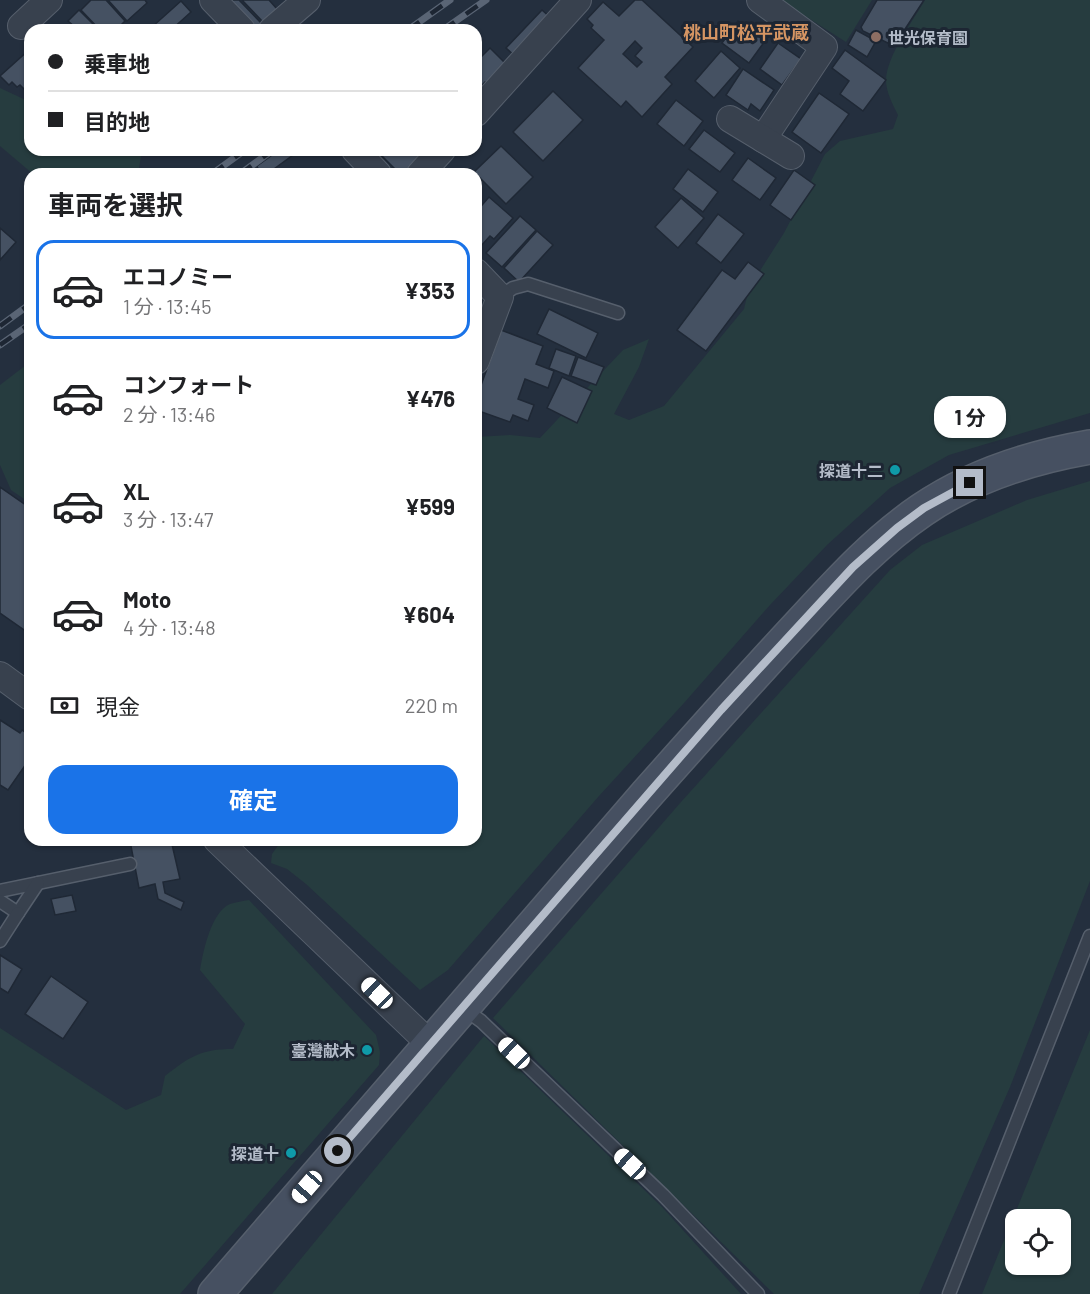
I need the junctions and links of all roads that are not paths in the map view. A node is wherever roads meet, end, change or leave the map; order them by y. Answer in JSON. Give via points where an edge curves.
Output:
{"nodes":[{"id":1,"x":49,"y":0,"type":"edge"},
{"id":2,"x":213,"y":0,"type":"edge"},
{"id":3,"x":307,"y":0,"type":"edge"},
{"id":4,"x":578,"y":0,"type":"edge"},
{"id":5,"x":760,"y":0,"type":"edge"},
{"id":6,"x":236,"y":24,"type":"edge"},
{"id":7,"x":279,"y":24,"type":"edge"},
{"id":8,"x":21,"y":26,"type":"dead end"},
{"id":9,"x":482,"y":106,"type":"edge"},
{"id":10,"x":730,"y":119,"type":"dead end"},
{"id":11,"x":763,"y":139,"type":"junction"},
{"id":12,"x":361,"y":156,"type":"edge"},
{"id":13,"x":436,"y":156,"type":"edge"},
{"id":14,"x":791,"y":156,"type":"dead end"},
{"id":15,"x":372,"y":168,"type":"edge"},
{"id":16,"x":426,"y":168,"type":"edge"},
{"id":17,"x":482,"y":278,"type":"edge"},
{"id":18,"x":500,"y":297,"type":"junction"},
{"id":19,"x":618,"y":313,"type":"dead end"},
{"id":20,"x":482,"y":345,"type":"edge"},
{"id":21,"x":1090,"y":447,"type":"edge"},
{"id":22,"x":0,"y":675,"type":"edge"},
{"id":23,"x":24,"y":693,"type":"edge"},
{"id":24,"x":224,"y":846,"type":"edge"},
{"id":25,"x":130,"y":864,"type":"dead end"},
{"id":26,"x":38,"y":883,"type":"junction"},
{"id":27,"x":0,"y":891,"type":"edge"},
{"id":28,"x":0,"y":901,"type":"edge"},
{"id":29,"x":18,"y":913,"type":"junction"},
{"id":30,"x":1090,"y":936,"type":"edge"},
{"id":31,"x":0,"y":941,"type":"edge"},
{"id":32,"x":462,"y":1007,"type":"junction"},
{"id":33,"x":429,"y":1043,"type":"junction"},
{"id":34,"x":215,"y":1294,"type":"edge"},
{"id":35,"x":758,"y":1294,"type":"edge"},
{"id":36,"x":949,"y":1294,"type":"edge"}],
"edges":[{"from":1,"to":8,"type":"street"},
{"from":2,"to":6,"type":"street"},
{"from":3,"to":7,"type":"street"},
{"from":4,"to":9,"type":"street"},
{"from":5,"to":11,"type":"street","via":[[824,47]]},
{"from":10,"to":11,"type":"street"},
{"from":11,"to":14,"type":"street"},
{"from":12,"to":15,"type":"street"},
{"from":13,"to":16,"type":"street"},
{"from":17,"to":18,"type":"street"},
{"from":18,"to":19,"type":"lane","via":[[528,284]]},
{"from":18,"to":20,"type":"street"},
{"from":21,"to":32,"type":"street","via":[[1054,453],[991,474],[950,493],[897,528],[853,567],[721,710]]},
{"from":22,"to":23,"type":"street"},
{"from":24,"to":33,"type":"street"},
{"from":25,"to":26,"type":"lane"},
{"from":26,"to":27,"type":"lane"},
{"from":26,"to":29,"type":"lane"},
{"from":28,"to":29,"type":"lane"},
{"from":29,"to":31,"type":"lane"},
{"from":30,"to":36,"type":"lane"},
{"from":32,"to":33,"type":"street"},
{"from":32,"to":35,"type":"lane","via":[[663,1196]]},
{"from":33,"to":34,"type":"street"}]}
